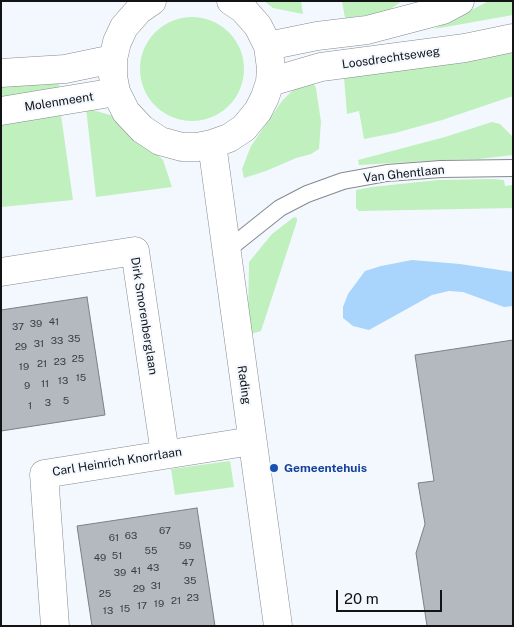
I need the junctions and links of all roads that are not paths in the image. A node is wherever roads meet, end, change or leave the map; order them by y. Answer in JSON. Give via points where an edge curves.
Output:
{"nodes":[{"id":1,"x":152,"y":1,"type":"edge"},
{"id":2,"x":231,"y":1,"type":"edge"},
{"id":3,"x":460,"y":1,"type":"edge"},
{"id":4,"x":513,"y":38,"type":"edge"},
{"id":5,"x":268,"y":46,"type":"junction"},
{"id":6,"x":113,"y":58,"type":"junction"},
{"id":7,"x":1,"y":74,"type":"edge"},
{"id":8,"x":270,"y":82,"type":"junction"},
{"id":9,"x":116,"y":92,"type":"junction"},
{"id":10,"x":1,"y":112,"type":"edge"},
{"id":11,"x":212,"y":144,"type":"junction"},
{"id":12,"x":513,"y":168,"type":"edge"},
{"id":13,"x":226,"y":251,"type":"junction"},
{"id":14,"x":1,"y":272,"type":"edge"},
{"id":15,"x":252,"y":441,"type":"junction"},
{"id":16,"x":165,"y":454,"type":"junction"},
{"id":17,"x":56,"y":626,"type":"edge"},
{"id":18,"x":278,"y":626,"type":"edge"}],
"edges":[{"from":1,"to":6,"type":"main road","via":[[124,27]]},
{"from":2,"to":5,"type":"main road","via":[[258,26]]},
{"from":3,"to":5,"type":"main road","via":[[443,10],[367,30]]},
{"from":4,"to":8,"type":"main road","name":"Loosdrechtseweg","via":[[465,48],[321,67]]},
{"from":5,"to":8,"type":"main road"},
{"from":6,"to":7,"type":"main road","via":[[65,69]]},
{"from":6,"to":9,"type":"main road"},
{"from":8,"to":11,"type":"main road","via":[[258,111],[244,128],[230,138]]},
{"from":9,"to":10,"type":"main road","name":"Molenmeent"},
{"from":9,"to":11,"type":"main road","via":[[126,112],[142,129],[160,141],[182,147]]},
{"from":11,"to":13,"type":"main road","name":"Rading"},
{"from":12,"to":13,"type":"lane","name":"Van Ghentlaan","via":[[387,173],[343,181],[280,208]]},
{"from":13,"to":15,"type":"main road","name":"Rading"},
{"from":14,"to":16,"type":"main road","name":"Dirk Smorenberglaan","via":[[135,251]]},
{"from":15,"to":16,"type":"main road","name":"Carl Heinrich Knorrlaan"},
{"from":15,"to":18,"type":"main road","name":"Rading"},
{"from":16,"to":17,"type":"main road","name":"Carl Heinrich Knorrlaan","via":[[44,474]]}]}
